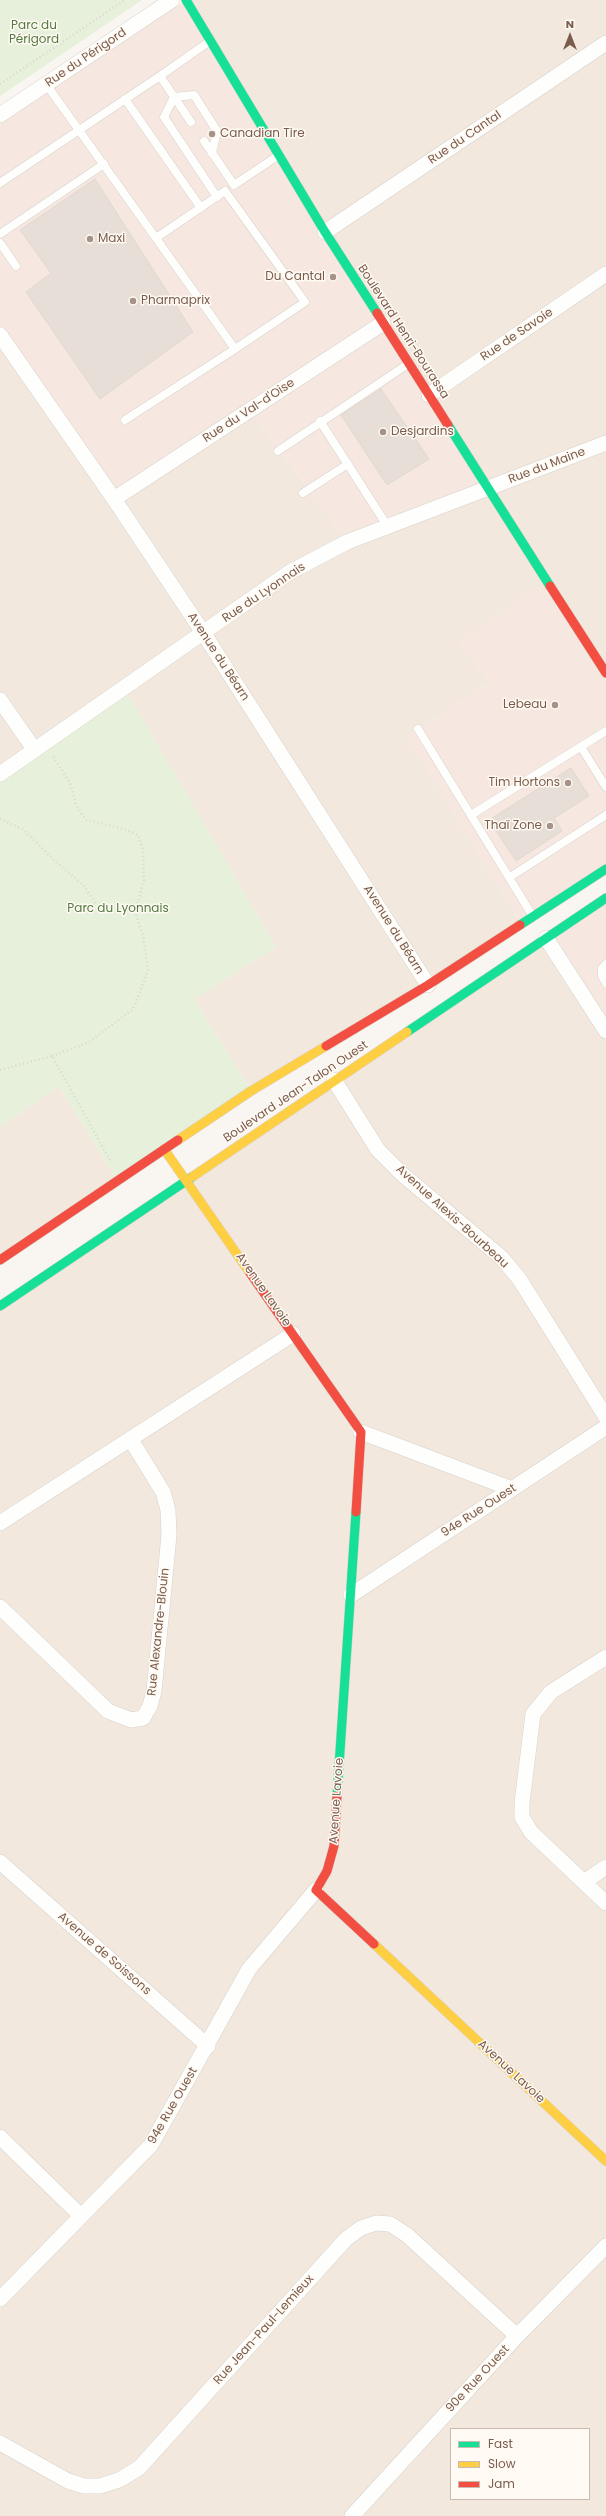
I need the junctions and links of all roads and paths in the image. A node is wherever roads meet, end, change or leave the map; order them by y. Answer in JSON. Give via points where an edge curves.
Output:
{"nodes":[{"id":1,"x":125,"y":0,"type":"edge"},
{"id":2,"x":172,"y":0,"type":"edge"},
{"id":3,"x":186,"y":0,"type":"edge"},
{"id":4,"x":210,"y":41,"type":"junction"},
{"id":5,"x":606,"y":43,"type":"edge"},
{"id":6,"x":160,"y":76,"type":"junction"},
{"id":7,"x":0,"y":84,"type":"edge"},
{"id":8,"x":46,"y":84,"type":"junction"},
{"id":9,"x":174,"y":96,"type":"junction"},
{"id":10,"x":125,"y":99,"type":"junction"},
{"id":11,"x":0,"y":115,"type":"edge"},
{"id":12,"x":191,"y":122,"type":"dead end"},
{"id":13,"x":80,"y":129,"type":"junction"},
{"id":14,"x":204,"y":141,"type":"dead end"},
{"id":15,"x":212,"y":154,"type":"junction"},
{"id":16,"x":279,"y":155,"type":"junction"},
{"id":17,"x":104,"y":164,"type":"junction"},
{"id":18,"x":0,"y":183,"type":"edge"},
{"id":19,"x":234,"y":185,"type":"junction"},
{"id":20,"x":225,"y":191,"type":"junction"},
{"id":21,"x":217,"y":197,"type":"junction"},
{"id":22,"x":201,"y":208,"type":"junction"},
{"id":23,"x":325,"y":232,"type":"junction"},
{"id":24,"x":0,"y":234,"type":"edge"},
{"id":25,"x":156,"y":238,"type":"junction"},
{"id":26,"x":0,"y":243,"type":"edge"},
{"id":27,"x":16,"y":266,"type":"dead end"},
{"id":28,"x":606,"y":274,"type":"edge"},
{"id":29,"x":383,"y":323,"type":"junction"},
{"id":30,"x":0,"y":335,"type":"edge"},
{"id":31,"x":234,"y":349,"type":"junction"},
{"id":32,"x":408,"y":363,"type":"junction"},
{"id":33,"x":429,"y":395,"type":"junction"},
{"id":34,"x":125,"y":420,"type":"dead end"},
{"id":35,"x":320,"y":422,"type":"junction"},
{"id":36,"x":606,"y":443,"type":"edge"},
{"id":37,"x":278,"y":451,"type":"dead end"},
{"id":38,"x":348,"y":464,"type":"junction"},
{"id":39,"x":488,"y":489,"type":"junction"},
{"id":40,"x":303,"y":493,"type":"dead end"},
{"id":41,"x":114,"y":499,"type":"junction"},
{"id":42,"x":388,"y":527,"type":"junction"},
{"id":43,"x":204,"y":634,"type":"junction"},
{"id":44,"x":606,"y":673,"type":"edge"},
{"id":45,"x":0,"y":700,"type":"edge"},
{"id":46,"x":418,"y":729,"type":"dead end"},
{"id":47,"x":606,"y":731,"type":"edge"},
{"id":48,"x":39,"y":746,"type":"junction"},
{"id":49,"x":581,"y":747,"type":"junction"},
{"id":50,"x":0,"y":774,"type":"edge"},
{"id":51,"x":606,"y":787,"type":"edge"},
{"id":52,"x":471,"y":815,"type":"junction"},
{"id":53,"x":606,"y":815,"type":"edge"},
{"id":54,"x":0,"y":819,"type":"edge"},
{"id":55,"x":606,"y":869,"type":"edge"},
{"id":56,"x":510,"y":877,"type":"junction"},
{"id":57,"x":606,"y":898,"type":"edge"},
{"id":58,"x":134,"y":906,"type":"junction"},
{"id":59,"x":533,"y":916,"type":"junction"},
{"id":60,"x":546,"y":938,"type":"junction"},
{"id":61,"x":606,"y":964,"type":"edge"},
{"id":62,"x":606,"y":983,"type":"edge"},
{"id":63,"x":428,"y":985,"type":"junction"},
{"id":64,"x":606,"y":1031,"type":"edge"},
{"id":65,"x":52,"y":1056,"type":"junction"},
{"id":66,"x":0,"y":1070,"type":"edge"},
{"id":67,"x":334,"y":1080,"type":"junction"},
{"id":68,"x":164,"y":1149,"type":"junction"},
{"id":69,"x":120,"y":1179,"type":"junction"},
{"id":70,"x":186,"y":1181,"type":"junction"},
{"id":71,"x":0,"y":1260,"type":"edge"},
{"id":72,"x":0,"y":1306,"type":"edge"},
{"id":73,"x":293,"y":1334,"type":"junction"},
{"id":74,"x":606,"y":1417,"type":"edge"},
{"id":75,"x":606,"y":1428,"type":"edge"},
{"id":76,"x":361,"y":1432,"type":"junction"},
{"id":77,"x":131,"y":1440,"type":"junction"},
{"id":78,"x":512,"y":1489,"type":"junction"},
{"id":79,"x":0,"y":1523,"type":"edge"},
{"id":80,"x":351,"y":1595,"type":"junction"},
{"id":81,"x":0,"y":1607,"type":"edge"},
{"id":82,"x":606,"y":1657,"type":"edge"},
{"id":83,"x":0,"y":1862,"type":"edge"},
{"id":84,"x":606,"y":1867,"type":"edge"},
{"id":85,"x":584,"y":1882,"type":"junction"},
{"id":86,"x":316,"y":1890,"type":"junction"},
{"id":87,"x":606,"y":1903,"type":"edge"},
{"id":88,"x":208,"y":2046,"type":"junction"},
{"id":89,"x":0,"y":2137,"type":"edge"},
{"id":90,"x":606,"y":2161,"type":"edge"},
{"id":91,"x":81,"y":2216,"type":"junction"},
{"id":92,"x":606,"y":2246,"type":"edge"},
{"id":93,"x":0,"y":2299,"type":"edge"},
{"id":94,"x":517,"y":2336,"type":"junction"},
{"id":95,"x":0,"y":2443,"type":"edge"},
{"id":96,"x":352,"y":2516,"type":"edge"}],
"edges":[{"from":1,"to":7,"type":"path"},
{"from":2,"to":8,"type":"street","name":"Rue du Périgord"},
{"from":3,"to":4,"type":"street","name":"Boulevard Henri-Bourassa"},
{"from":4,"to":6,"type":"lane"},
{"from":4,"to":16,"type":"street","name":"Boulevard Henri-Bourassa"},
{"from":5,"to":23,"type":"street","name":"Rue du Cantal"},
{"from":6,"to":9,"type":"lane"},
{"from":6,"to":10,"type":"lane"},
{"from":8,"to":11,"type":"street","name":"Rue du Périgord"},
{"from":8,"to":13,"type":"lane"},
{"from":9,"to":12,"type":"lane"},
{"from":9,"to":15,"type":"lane","via":[[194,95],[217,131]]},
{"from":9,"to":21,"type":"lane","via":[[164,117]]},
{"from":10,"to":13,"type":"lane"},
{"from":10,"to":22,"type":"lane"},
{"from":13,"to":17,"type":"lane"},
{"from":13,"to":18,"type":"lane"},
{"from":14,"to":15,"type":"lane"},
{"from":15,"to":19,"type":"lane"},
{"from":16,"to":19,"type":"lane"},
{"from":16,"to":23,"type":"street","name":"Boulevard Henri-Bourassa"},
{"from":17,"to":24,"type":"lane"},
{"from":17,"to":25,"type":"lane"},
{"from":19,"to":20,"type":"lane"},
{"from":20,"to":21,"type":"lane"},
{"from":20,"to":31,"type":"lane","via":[[305,302]]},
{"from":21,"to":22,"type":"lane"},
{"from":22,"to":25,"type":"lane"},
{"from":23,"to":29,"type":"street","name":"Boulevard Henri-Bourassa"},
{"from":25,"to":31,"type":"lane"},
{"from":26,"to":27,"type":"lane"},
{"from":28,"to":33,"type":"street","name":"Rue de Savoie"},
{"from":29,"to":32,"type":"street","name":"Boulevard Henri-Bourassa"},
{"from":29,"to":41,"type":"street","name":"Rue du Val-d'Oise"},
{"from":30,"to":41,"type":"street","name":"Avenue du Béarn"},
{"from":31,"to":34,"type":"lane"},
{"from":32,"to":33,"type":"street","name":"Boulevard Henri-Bourassa"},
{"from":32,"to":35,"type":"lane"},
{"from":33,"to":39,"type":"street","name":"Boulevard Henri-Bourassa"},
{"from":35,"to":37,"type":"lane"},
{"from":35,"to":38,"type":"lane"},
{"from":36,"to":39,"type":"street","name":"Rue du Maine"},
{"from":38,"to":40,"type":"lane"},
{"from":38,"to":42,"type":"lane"},
{"from":39,"to":42,"type":"street","name":"Rue du Lyonnais"},
{"from":39,"to":44,"type":"street","name":"Boulevard Henri-Bourassa"},
{"from":41,"to":43,"type":"street","name":"Avenue du Béarn"},
{"from":42,"to":43,"type":"street","name":"Rue du Lyonnais","via":[[347,542],[290,572]]},
{"from":43,"to":48,"type":"street","name":"Rue du Lyonnais"},
{"from":43,"to":63,"type":"street","name":"Avenue du Béarn"},
{"from":45,"to":48,"type":"street"},
{"from":46,"to":52,"type":"lane"},
{"from":47,"to":49,"type":"lane"},
{"from":48,"to":50,"type":"street","name":"Rue du Lyonnais"},
{"from":48,"to":58,"type":"path","via":[[70,783],[76,805],[86,820],[138,835],[144,880],[138,902]]},
{"from":49,"to":51,"type":"lane"},
{"from":49,"to":52,"type":"lane"},
{"from":52,"to":56,"type":"lane"},
{"from":53,"to":56,"type":"lane"},
{"from":54,"to":58,"type":"path","via":[[23,829],[53,860],[84,886],[96,904],[111,912],[129,911]]},
{"from":55,"to":59,"type":"street","name":"Boulevard Jean-Talon Ouest"},
{"from":56,"to":59,"type":"lane"},
{"from":57,"to":60,"type":"street","name":"Boulevard Jean-Talon Ouest"},
{"from":58,"to":65,"type":"path","via":[[143,935],[148,970],[133,1009],[89,1042]]},
{"from":59,"to":63,"type":"street","name":"Boulevard Jean-Talon Ouest"},
{"from":60,"to":64,"type":"street"},
{"from":60,"to":67,"type":"street","name":"Boulevard Jean-Talon Ouest"},
{"from":61,"to":62,"type":"lane","via":[[602,968],[602,976]]},
{"from":63,"to":68,"type":"street","name":"Boulevard Jean-Talon Ouest","via":[[251,1091]]},
{"from":65,"to":66,"type":"path"},
{"from":65,"to":69,"type":"path"},
{"from":67,"to":70,"type":"street","name":"Boulevard Jean-Talon Ouest"},
{"from":67,"to":74,"type":"street","name":"Avenue Alexis-Bourbeau","via":[[378,1150],[402,1174],[502,1258]]},
{"from":68,"to":69,"type":"street","name":"Boulevard Jean-Talon Ouest"},
{"from":68,"to":70,"type":"street","name":"Avenue Lavoie"},
{"from":69,"to":71,"type":"street","name":"Boulevard Jean-Talon Ouest"},
{"from":70,"to":72,"type":"street","name":"Boulevard Jean-Talon Ouest"},
{"from":70,"to":73,"type":"street","name":"Avenue Lavoie"},
{"from":73,"to":76,"type":"street","name":"Avenue Lavoie"},
{"from":73,"to":77,"type":"street"},
{"from":75,"to":78,"type":"street","name":"94e Rue Ouest"},
{"from":76,"to":78,"type":"street"},
{"from":76,"to":80,"type":"street","name":"Avenue Lavoie"},
{"from":77,"to":79,"type":"street"},
{"from":77,"to":81,"type":"street","name":"Rue Alexandre-Blouin","via":[[163,1492],[168,1510],[169,1535],[154,1691],[150,1706],[142,1718],[131,1720],[108,1711]]},
{"from":78,"to":80,"type":"street","name":"94e Rue Ouest"},
{"from":80,"to":86,"type":"street","name":"Avenue Lavoie","via":[[334,1846],[327,1870]]},
{"from":82,"to":85,"type":"street","via":[[551,1692],[533,1714],[522,1803],[522,1817],[532,1832]]},
{"from":83,"to":88,"type":"street","name":"Avenue de Soissons"},
{"from":84,"to":85,"type":"street"},
{"from":85,"to":87,"type":"street"},
{"from":86,"to":88,"type":"street","name":"94e Rue Ouest","via":[[249,1969]]},
{"from":86,"to":90,"type":"street","name":"Avenue Lavoie"},
{"from":88,"to":91,"type":"street","name":"94e Rue Ouest","via":[[151,2145]]},
{"from":89,"to":91,"type":"street"},
{"from":91,"to":93,"type":"street","name":"94e Rue Ouest"},
{"from":92,"to":94,"type":"street","name":"90e Rue Ouest"},
{"from":94,"to":95,"type":"street","name":"Rue Jean-Paul-Lemieux","via":[[407,2235],[390,2224],[376,2223],[361,2228],[346,2239],[140,2468],[119,2480],[100,2486],[84,2486],[68,2482]]},
{"from":94,"to":96,"type":"street","name":"90e Rue Ouest"}]}
